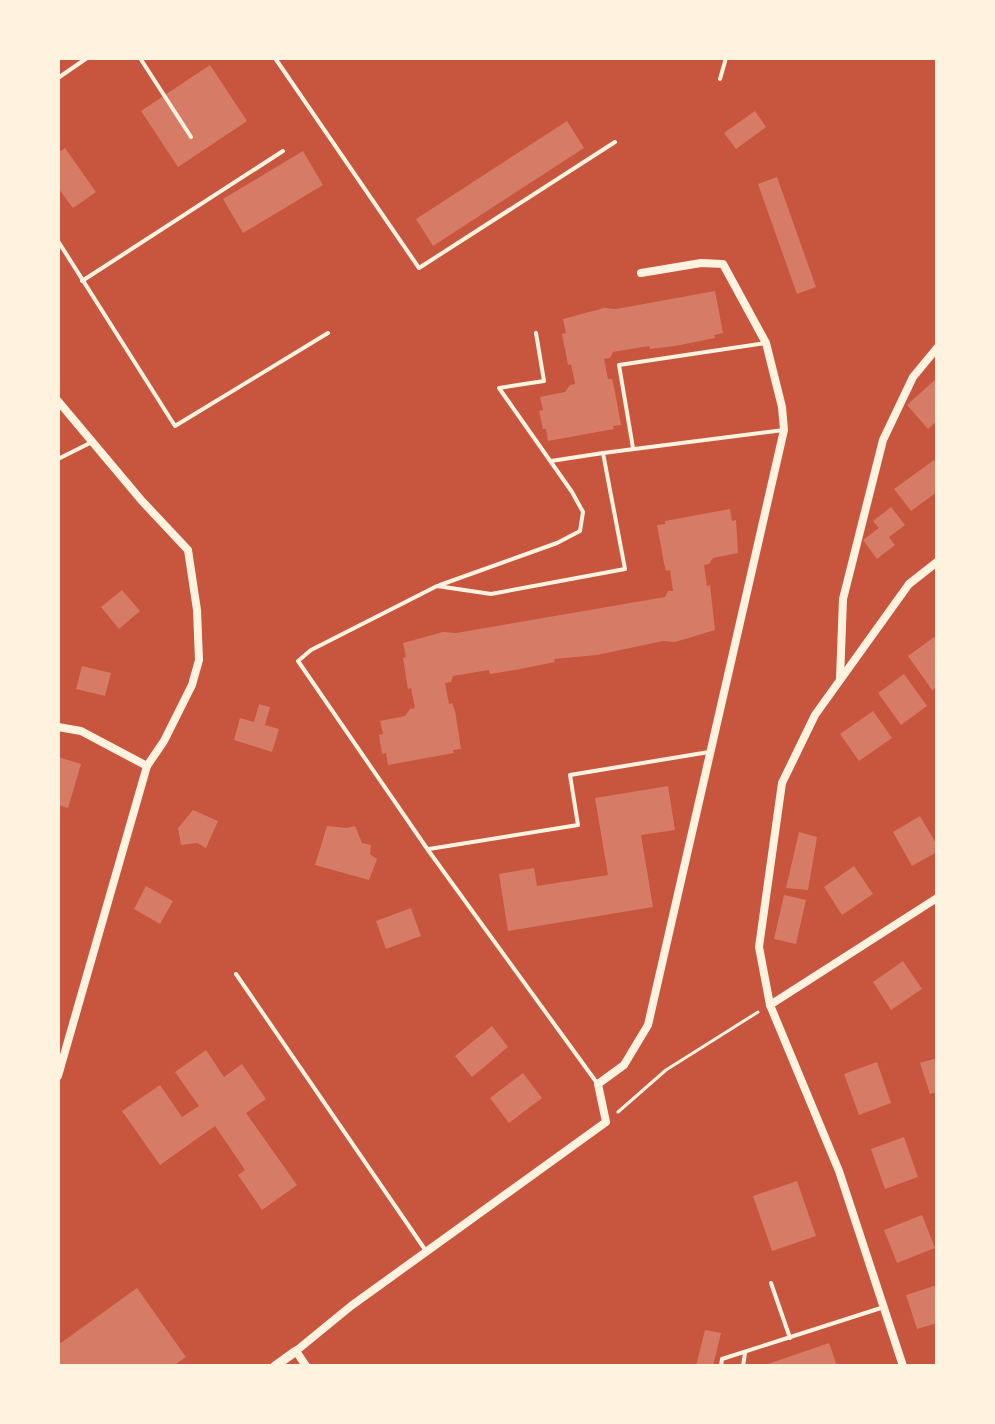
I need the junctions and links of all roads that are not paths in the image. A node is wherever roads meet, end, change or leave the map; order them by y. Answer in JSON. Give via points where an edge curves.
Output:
{"nodes":[{"id":1,"x":87,"y":58,"type":"edge"},
{"id":2,"x":140,"y":58,"type":"edge"},
{"id":3,"x":275,"y":58,"type":"edge"},
{"id":4,"x":726,"y":58,"type":"edge"},
{"id":5,"x":58,"y":78,"type":"edge"},
{"id":6,"x":720,"y":79,"type":"dead end"},
{"id":7,"x":191,"y":137,"type":"dead end"},
{"id":8,"x":615,"y":142,"type":"dead end"},
{"id":9,"x":283,"y":151,"type":"dead end"},
{"id":10,"x":58,"y":241,"type":"edge"},
{"id":11,"x":641,"y":273,"type":"dead end"},
{"id":12,"x":82,"y":281,"type":"junction"},
{"id":13,"x":328,"y":333,"type":"dead end"},
{"id":14,"x":536,"y":333,"type":"dead end"},
{"id":15,"x":766,"y":343,"type":"junction"},
{"id":16,"x":937,"y":348,"type":"edge"},
{"id":17,"x":58,"y":401,"type":"edge"},
{"id":18,"x":784,"y":430,"type":"junction"},
{"id":19,"x":92,"y":442,"type":"junction"},
{"id":20,"x":633,"y":448,"type":"junction"},
{"id":21,"x":603,"y":453,"type":"junction"},
{"id":22,"x":58,"y":459,"type":"edge"},
{"id":23,"x":550,"y":461,"type":"junction"},
{"id":24,"x":937,"y":562,"type":"edge"},
{"id":25,"x":437,"y":586,"type":"junction"},
{"id":26,"x":840,"y":681,"type":"junction"},
{"id":27,"x":58,"y":727,"type":"edge"},
{"id":28,"x":712,"y":752,"type":"junction"},
{"id":29,"x":147,"y":766,"type":"junction"},
{"id":30,"x":428,"y":850,"type":"junction"},
{"id":31,"x":937,"y":898,"type":"edge"},
{"id":32,"x":236,"y":974,"type":"dead end"},
{"id":33,"x":770,"y":1005,"type":"junction"},
{"id":34,"x":62,"y":1043,"type":"edge"},
{"id":35,"x":58,"y":1076,"type":"edge"},
{"id":36,"x":598,"y":1084,"type":"junction"},
{"id":37,"x":426,"y":1251,"type":"junction"},
{"id":38,"x":771,"y":1283,"type":"dead end"},
{"id":39,"x":884,"y":1307,"type":"junction"},
{"id":40,"x":790,"y":1338,"type":"junction"},
{"id":41,"x":296,"y":1351,"type":"junction"},
{"id":42,"x":745,"y":1353,"type":"junction"},
{"id":43,"x":275,"y":1366,"type":"edge"},
{"id":44,"x":306,"y":1366,"type":"edge"},
{"id":45,"x":721,"y":1366,"type":"edge"},
{"id":46,"x":743,"y":1366,"type":"edge"},
{"id":47,"x":903,"y":1366,"type":"edge"}],
"edges":[{"from":1,"to":5,"type":"lane"},
{"from":2,"to":7,"type":"lane"},
{"from":3,"to":8,"type":"lane","via":[[419,268]]},
{"from":4,"to":6,"type":"lane"},
{"from":9,"to":12,"type":"lane"},
{"from":10,"to":12,"type":"lane"},
{"from":11,"to":15,"type":"street","via":[[723,264]]},
{"from":12,"to":13,"type":"lane","via":[[175,426]]},
{"from":14,"to":23,"type":"lane","via":[[544,381],[499,388]]},
{"from":15,"to":18,"type":"street"},
{"from":15,"to":20,"type":"lane","via":[[619,365]]},
{"from":16,"to":26,"type":"street","via":[[913,377],[883,440],[843,599]]},
{"from":17,"to":19,"type":"street"},
{"from":18,"to":20,"type":"lane"},
{"from":18,"to":28,"type":"street"},
{"from":19,"to":22,"type":"lane"},
{"from":19,"to":29,"type":"street","via":[[188,550],[194,583],[199,660],[192,685]]},
{"from":20,"to":21,"type":"lane"},
{"from":21,"to":23,"type":"lane"},
{"from":21,"to":25,"type":"lane","via":[[625,569],[491,594]]},
{"from":23,"to":25,"type":"lane","via":[[583,512],[580,531]]},
{"from":24,"to":26,"type":"street","via":[[909,584]]},
{"from":25,"to":30,"type":"lane","via":[[298,661]]},
{"from":26,"to":33,"type":"street","via":[[815,715],[782,783],[759,947]]},
{"from":27,"to":29,"type":"street","via":[[81,731]]},
{"from":28,"to":30,"type":"lane","via":[[570,775],[578,825]]},
{"from":28,"to":36,"type":"street","via":[[648,1025],[624,1065]]},
{"from":29,"to":34,"type":"street"},
{"from":30,"to":36,"type":"lane"},
{"from":31,"to":33,"type":"street"},
{"from":32,"to":37,"type":"lane"},
{"from":33,"to":39,"type":"street","via":[[839,1171]]},
{"from":34,"to":35,"type":"street"},
{"from":36,"to":37,"type":"street","via":[[606,1122]]},
{"from":37,"to":41,"type":"street"},
{"from":38,"to":40,"type":"lane"},
{"from":39,"to":40,"type":"lane"},
{"from":39,"to":47,"type":"street"},
{"from":40,"to":42,"type":"lane"},
{"from":41,"to":43,"type":"street"},
{"from":41,"to":44,"type":"street"},
{"from":42,"to":45,"type":"lane","via":[[722,1359]]},
{"from":42,"to":46,"type":"lane"}]}
